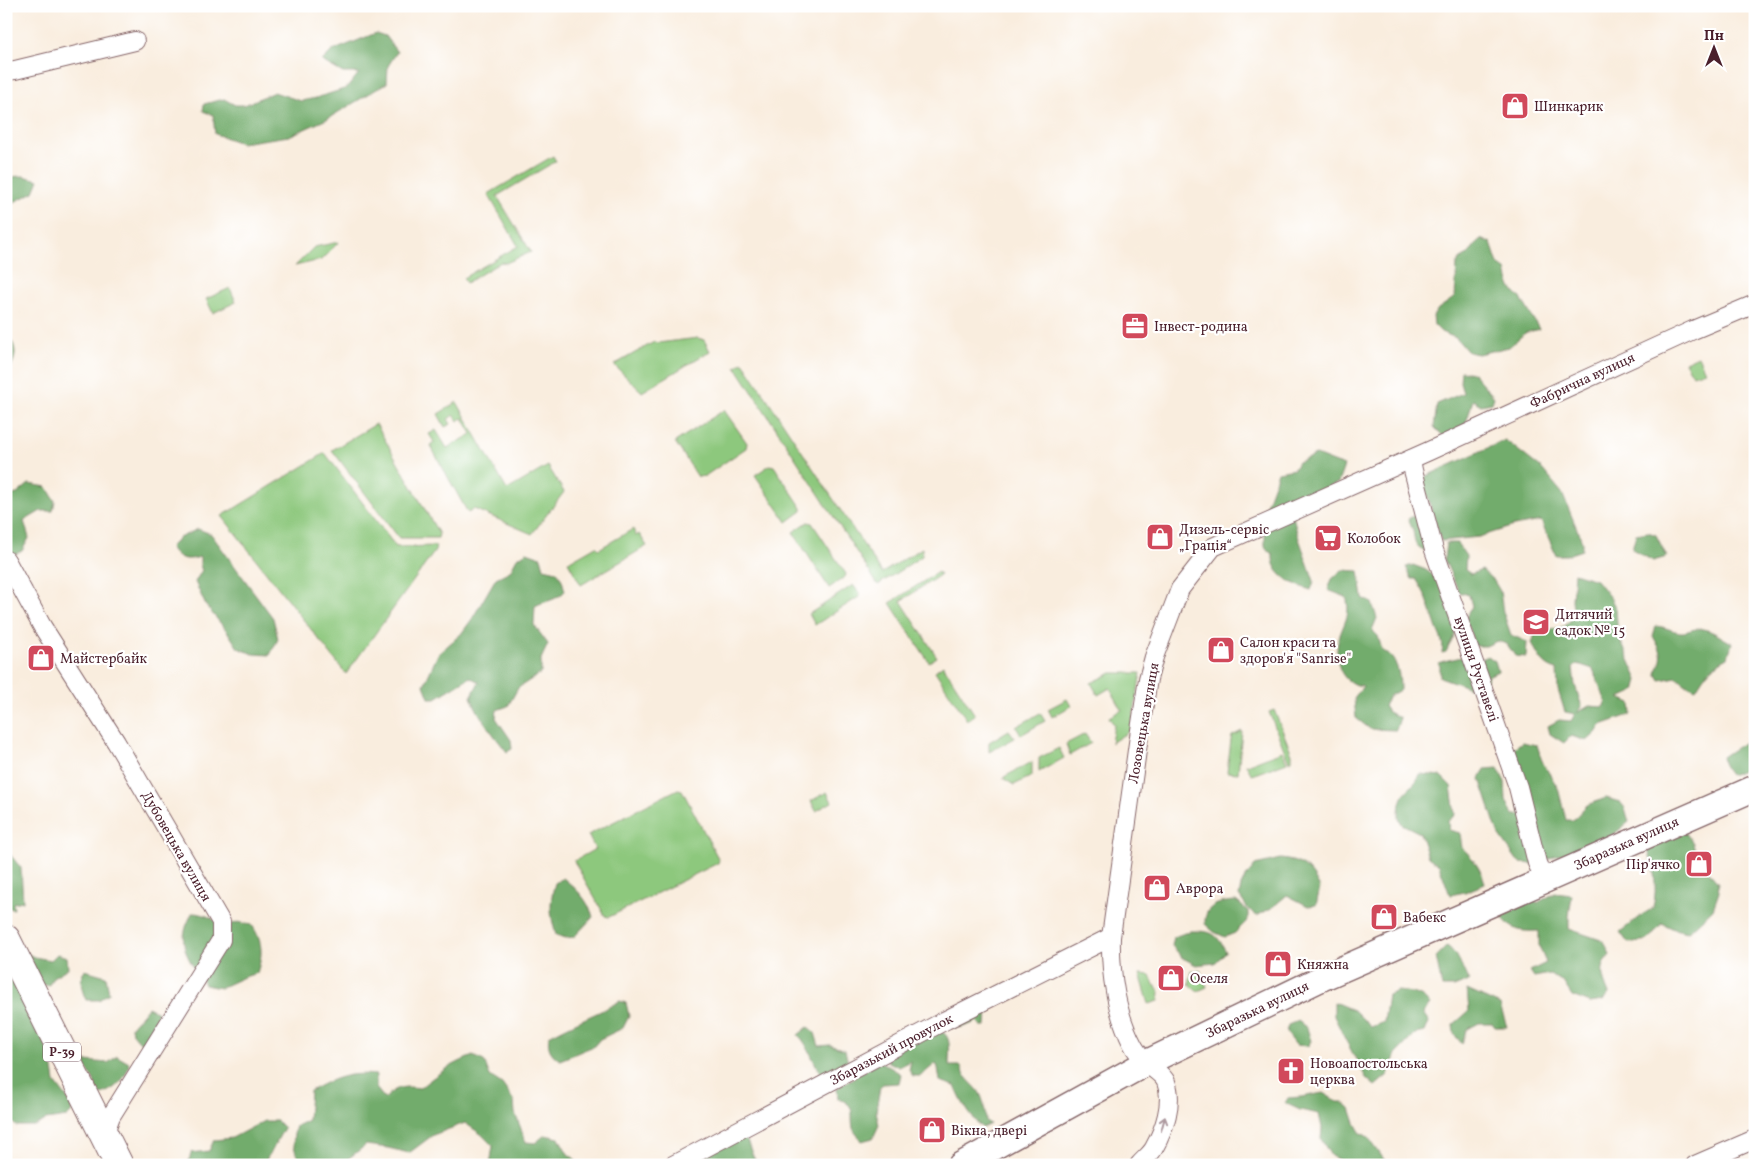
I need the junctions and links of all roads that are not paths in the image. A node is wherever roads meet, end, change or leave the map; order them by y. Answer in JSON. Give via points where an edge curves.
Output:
{"nodes":[{"id":1,"x":135,"y":40,"type":"dead end"},
{"id":2,"x":6,"y":70,"type":"edge"},
{"id":3,"x":1755,"y":304,"type":"edge"},
{"id":4,"x":1411,"y":458,"type":"junction"},
{"id":5,"x":6,"y":560,"type":"edge"},
{"id":6,"x":1755,"y":788,"type":"edge"},
{"id":7,"x":1544,"y":879,"type":"junction"},
{"id":8,"x":1111,"y":937,"type":"junction"},
{"id":9,"x":6,"y":939,"type":"edge"},
{"id":10,"x":1146,"y":1063,"type":"junction"},
{"id":11,"x":104,"y":1135,"type":"junction"},
{"id":12,"x":1755,"y":1139,"type":"edge"},
{"id":13,"x":119,"y":1165,"type":"edge"},
{"id":14,"x":673,"y":1165,"type":"edge"},
{"id":15,"x":961,"y":1165,"type":"edge"},
{"id":16,"x":1139,"y":1165,"type":"edge"},
{"id":17,"x":1695,"y":1165,"type":"edge"}],
"edges":[{"from":1,"to":2,"type":"street"},
{"from":3,"to":4,"type":"street","name":"Фабрична вулиця"},
{"from":4,"to":7,"type":"street","name":"вулиця Руставелі","via":[[1434,550],[1518,787]]},
{"from":4,"to":8,"type":"street","name":"Лозовецька вулиця","via":[[1213,547],[1180,589],[1148,679]]},
{"from":5,"to":11,"type":"street","name":"Дубовецька вулиця","via":[[42,626],[116,742],[220,922],[221,940],[110,1116]]},
{"from":6,"to":7,"type":"main road","name":"Збаразька вулиця"},
{"from":7,"to":10,"type":"main road","name":"Збаразька вулиця","via":[[1322,978]]},
{"from":8,"to":10,"type":"street","name":"Лозовецька вулиця","via":[[1114,988],[1121,1018]]},
{"from":8,"to":14,"type":"street","name":"Збаразький провулок","via":[[946,1020]]},
{"from":9,"to":11,"type":"main road","number":"Р-39"},
{"from":10,"to":15,"type":"main road","name":"Збаразька вулиця"},
{"from":16,"to":10,"type":"street","name":"Лозовецька вулиця","one_way":true,"via":[[1153,1150],[1168,1107],[1166,1080]]},
{"from":11,"to":13,"type":"main road","number":"Р-39"},
{"from":12,"to":17,"type":"street"}]}
